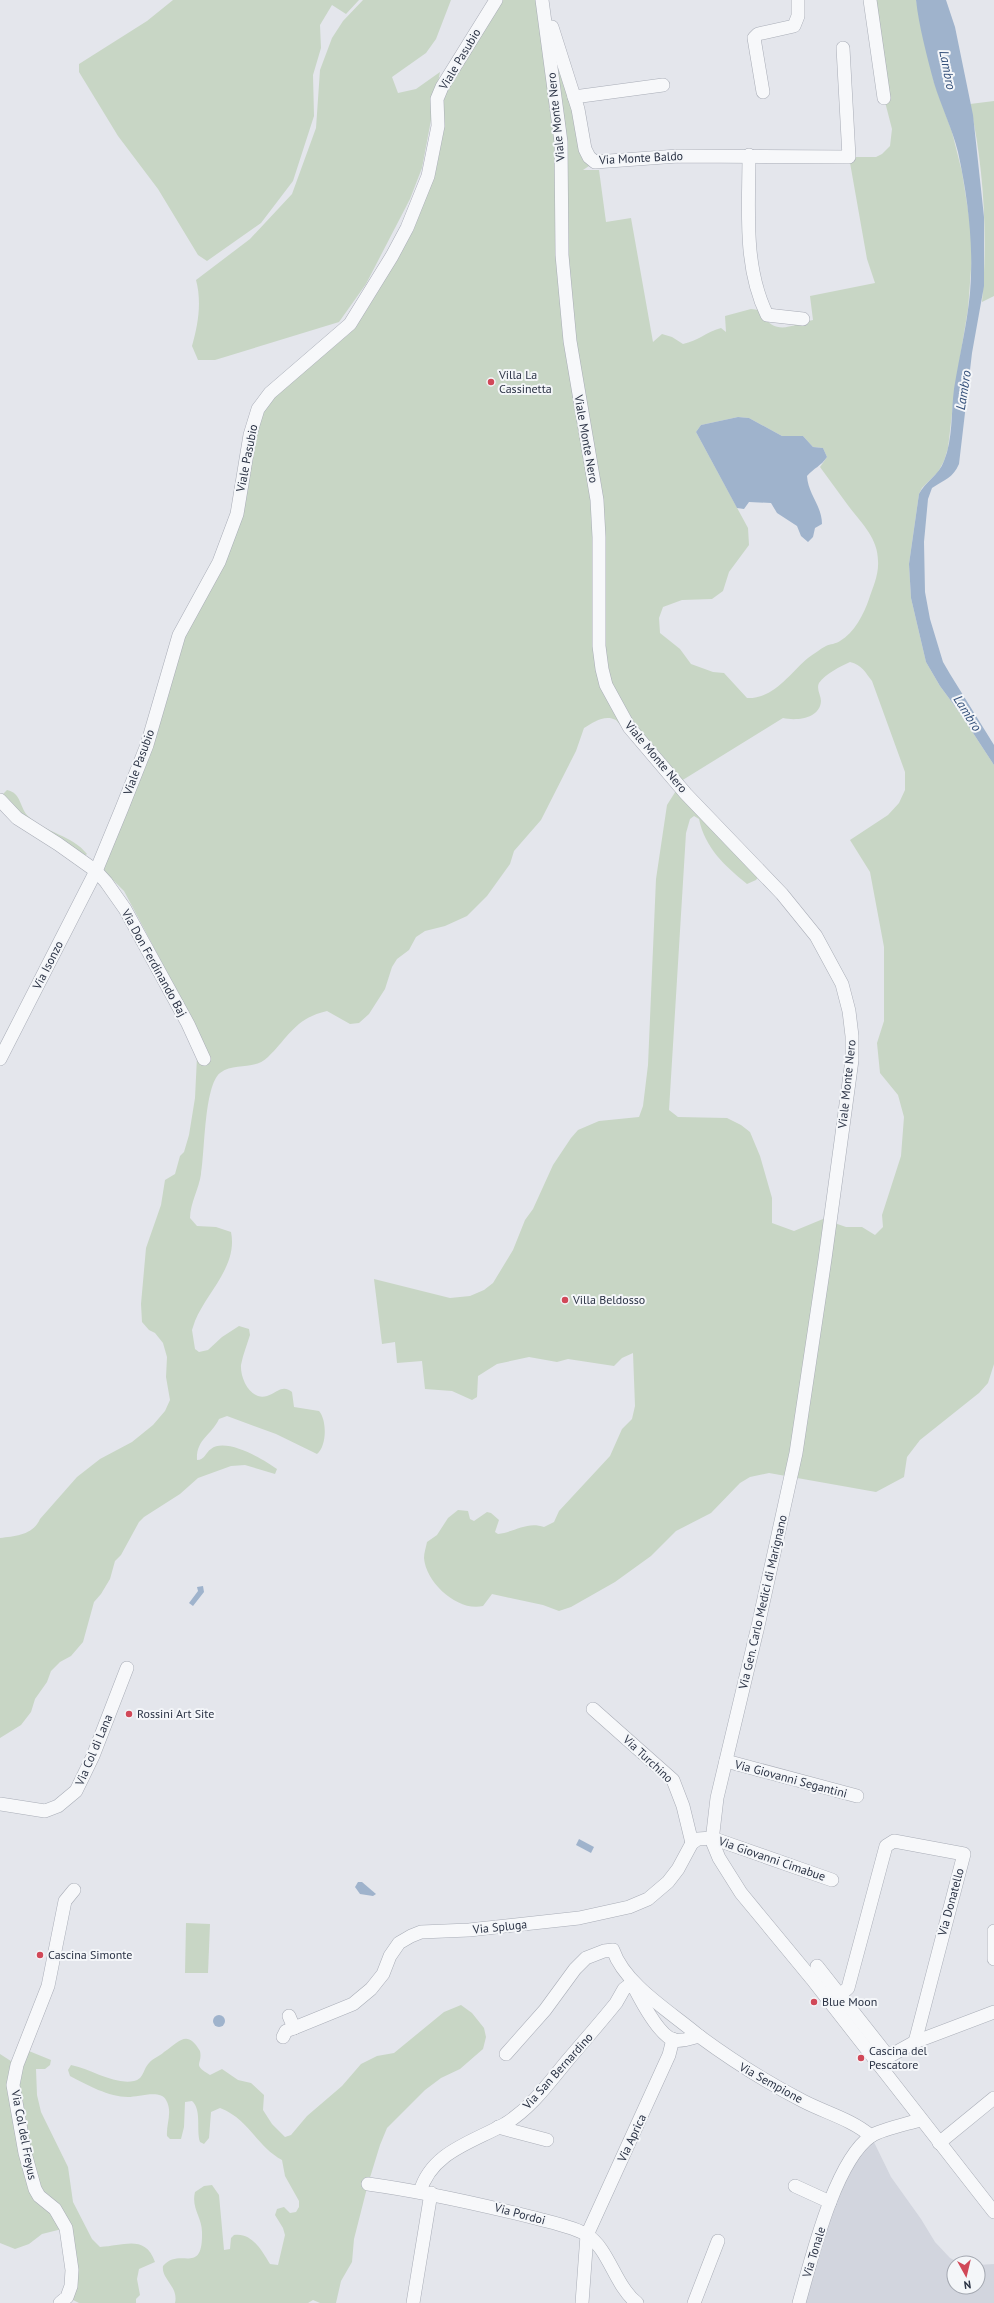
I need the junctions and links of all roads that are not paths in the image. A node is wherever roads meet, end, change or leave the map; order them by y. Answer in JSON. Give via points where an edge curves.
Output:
{"nodes":[{"id":1,"x":496,"y":0,"type":"edge"},
{"id":2,"x":798,"y":0,"type":"edge"},
{"id":3,"x":870,"y":0,"type":"edge"},
{"id":4,"x":542,"y":5,"type":"edge"},
{"id":5,"x":843,"y":48,"type":"dead end"},
{"id":6,"x":663,"y":85,"type":"dead end"},
{"id":7,"x":763,"y":92,"type":"dead end"},
{"id":8,"x":574,"y":97,"type":"junction"},
{"id":9,"x":884,"y":98,"type":"dead end"},
{"id":10,"x":749,"y":155,"type":"junction"},
{"id":11,"x":803,"y":319,"type":"dead end"},
{"id":12,"x":0,"y":800,"type":"edge"},
{"id":13,"x":96,"y":871,"type":"junction"},
{"id":14,"x":0,"y":1059,"type":"edge"},
{"id":15,"x":204,"y":1059,"type":"dead end"},
{"id":16,"x":796,"y":1452,"type":"joint"},
{"id":17,"x":127,"y":1668,"type":"dead end"},
{"id":18,"x":593,"y":1709,"type":"dead end"},
{"id":19,"x":727,"y":1757,"type":"junction"},
{"id":20,"x":857,"y":1796,"type":"dead end"},
{"id":21,"x":0,"y":1804,"type":"edge"},
{"id":22,"x":712,"y":1838,"type":"junction"},
{"id":23,"x":692,"y":1843,"type":"junction"},
{"id":24,"x":832,"y":1880,"type":"dead end"},
{"id":25,"x":74,"y":1890,"type":"dead end"},
{"id":26,"x":994,"y":1931,"type":"edge"},
{"id":27,"x":994,"y":1959,"type":"edge"},
{"id":28,"x":817,"y":1966,"type":"dead end"},
{"id":29,"x":632,"y":1983,"type":"junction"},
{"id":30,"x":833,"y":1993,"type":"junction"},
{"id":31,"x":994,"y":2012,"type":"edge"},
{"id":32,"x":699,"y":2036,"type":"junction"},
{"id":33,"x":283,"y":2037,"type":"dead end"},
{"id":34,"x":673,"y":2040,"type":"junction"},
{"id":35,"x":915,"y":2042,"type":"junction"},
{"id":36,"x":506,"y":2054,"type":"dead end"},
{"id":37,"x":888,"y":2056,"type":"junction"},
{"id":38,"x":877,"y":2063,"type":"junction"},
{"id":39,"x":994,"y":2098,"type":"edge"},
{"id":40,"x":920,"y":2120,"type":"junction"},
{"id":41,"x":498,"y":2127,"type":"junction"},
{"id":42,"x":871,"y":2136,"type":"junction"},
{"id":43,"x":547,"y":2140,"type":"dead end"},
{"id":44,"x":939,"y":2143,"type":"junction"},
{"id":45,"x":368,"y":2184,"type":"dead end"},
{"id":46,"x":795,"y":2186,"type":"dead end"},
{"id":47,"x":426,"y":2192,"type":"junction"},
{"id":48,"x":989,"y":2196,"type":"edge"},
{"id":49,"x":830,"y":2202,"type":"junction"},
{"id":50,"x":994,"y":2212,"type":"edge"},
{"id":51,"x":587,"y":2235,"type":"junction"},
{"id":52,"x":718,"y":2241,"type":"dead end"},
{"id":53,"x":60,"y":2303,"type":"edge"},
{"id":54,"x":413,"y":2303,"type":"edge"},
{"id":55,"x":582,"y":2303,"type":"edge"},
{"id":56,"x":637,"y":2303,"type":"edge"},
{"id":57,"x":694,"y":2303,"type":"edge"},
{"id":58,"x":799,"y":2303,"type":"edge"}],
"edges":[{"from":1,"to":13,"type":"street","name":"Viale Pasubio","via":[[437,99],[438,126],[428,176],[407,228],[392,256],[350,324],[270,393],[258,409],[250,435],[237,514],[219,562],[179,635],[146,745]]},
{"from":2,"to":7,"type":"street","via":[[798,16],[794,26],[758,34],[754,38]]},
{"from":3,"to":9,"type":"street"},
{"from":4,"to":8,"type":"street","name":"Via Monte Baldo","via":[[549,19]]},
{"from":4,"to":16,"type":"street","name":"Viale Monte Nero","via":[[561,142],[562,254],[570,341],[597,500],[599,646],[606,686],[629,727],[686,794],[777,889],[816,936],[842,984],[849,1011],[852,1060]]},
{"from":5,"to":10,"type":"street","name":"Via Monte Baldo","via":[[849,157]]},
{"from":6,"to":8,"type":"street"},
{"from":8,"to":10,"type":"street","name":"Via Monte Baldo","via":[[585,149],[595,162],[644,157]]},
{"from":10,"to":11,"type":"street","via":[[749,254],[758,297],[767,315]]},
{"from":12,"to":13,"type":"street","name":"Via Don Ferdinando Baj","via":[[17,818]]},
{"from":13,"to":14,"type":"street","name":"Via Isonzo"},
{"from":13,"to":15,"type":"street","name":"Via Don Ferdinando Baj","via":[[125,909],[188,1024]]},
{"from":16,"to":19,"type":"street","name":"Via Gen. Carlo Medici di Marignano"},
{"from":17,"to":21,"type":"street","name":"Via Col di Lana","via":[[120,1697],[76,1791],[70,1798],[45,1811]]},
{"from":18,"to":23,"type":"street","name":"Via Turchino","via":[[673,1780],[683,1806]]},
{"from":19,"to":20,"type":"street","name":"Via Giovanni Segantini"},
{"from":19,"to":22,"type":"street","name":"Via Gen. Carlo Medici di Marignano","via":[[713,1817]]},
{"from":22,"to":23,"type":"street","via":[[698,1839]]},
{"from":22,"to":24,"type":"street","name":"Via Giovanni Cimabue"},
{"from":22,"to":30,"type":"street","via":[[719,1858],[741,1893]]},
{"from":23,"to":33,"type":"street","name":"Via Spluga","via":[[668,1882],[648,1899],[629,1907],[579,1918],[421,1932],[412,1936],[399,1944],[390,1956],[383,1974],[353,2004],[291,2022]]},
{"from":25,"to":53,"type":"street","name":"Via Col del Freyus","via":[[65,1901],[48,1986],[17,2066],[13,2085],[25,2153],[35,2189],[62,2219],[66,2228],[72,2270],[71,2286],[67,2297]]},
{"from":26,"to":27,"type":"street"},
{"from":28,"to":30,"type":"street"},
{"from":29,"to":32,"type":"street"},
{"from":29,"to":34,"type":"street","via":[[643,2004],[666,2035]]},
{"from":29,"to":36,"type":"street","via":[[617,1964],[613,1950],[586,1958]]},
{"from":29,"to":41,"type":"street","name":"Via San Bernardino","via":[[624,1989],[611,2009],[538,2097]]},
{"from":30,"to":35,"type":"street","name":"Via Donatello","via":[[848,1988],[886,1846],[894,1841],[964,1854]]},
{"from":30,"to":37,"type":"street"},
{"from":30,"to":38,"type":"street"},
{"from":31,"to":35,"type":"street"},
{"from":32,"to":34,"type":"street"},
{"from":32,"to":42,"type":"street","name":"Via Sempione","via":[[738,2065],[808,2104],[840,2117]]},
{"from":34,"to":51,"type":"street","name":"Via Aprica","via":[[669,2055]]},
{"from":35,"to":37,"type":"street"},
{"from":37,"to":38,"type":"street"},
{"from":38,"to":40,"type":"street"},
{"from":39,"to":44,"type":"street"},
{"from":40,"to":42,"type":"street","name":"Via Tonale"},
{"from":40,"to":44,"type":"street"},
{"from":41,"to":43,"type":"street"},
{"from":41,"to":47,"type":"street","name":"Via San Bernardino","via":[[456,2148],[439,2161],[431,2169]]},
{"from":42,"to":49,"type":"street","name":"Via Tonale","via":[[847,2166]]},
{"from":44,"to":48,"type":"street"},
{"from":45,"to":47,"type":"street","name":"Via Pordoi"},
{"from":46,"to":49,"type":"street"},
{"from":47,"to":51,"type":"street","name":"Via Pordoi","via":[[540,2220]]},
{"from":47,"to":54,"type":"street","name":"Via San Bernardino"},
{"from":48,"to":50,"type":"street"},
{"from":49,"to":58,"type":"street","name":"Via Tonale"},
{"from":51,"to":55,"type":"street"},
{"from":51,"to":56,"type":"street","name":"Via Pordoi","via":[[601,2250],[622,2288]]},
{"from":52,"to":57,"type":"street"}]}
